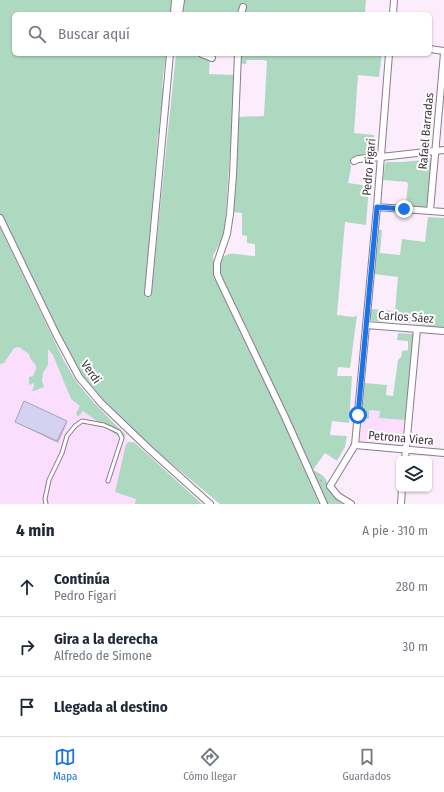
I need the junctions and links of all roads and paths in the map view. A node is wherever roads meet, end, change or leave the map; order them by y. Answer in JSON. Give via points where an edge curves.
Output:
{"nodes":[{"id":1,"x":175,"y":0,"type":"edge"},
{"id":2,"x":180,"y":0,"type":"edge"},
{"id":3,"x":394,"y":0,"type":"edge"},
{"id":4,"x":243,"y":7,"type":"dead end"},
{"id":5,"x":174,"y":12,"type":"edge"},
{"id":6,"x":179,"y":12,"type":"edge"},
{"id":7,"x":242,"y":12,"type":"edge"},
{"id":8,"x":393,"y":12,"type":"edge"},
{"id":9,"x":432,"y":50,"type":"edge"},
{"id":10,"x":444,"y":52,"type":"edge"},
{"id":11,"x":170,"y":56,"type":"edge"},
{"id":12,"x":207,"y":56,"type":"edge"},
{"id":13,"x":238,"y":56,"type":"edge"},
{"id":14,"x":390,"y":56,"type":"edge"},
{"id":15,"x":212,"y":58,"type":"dead end"},
{"id":16,"x":444,"y":150,"type":"edge"},
{"id":17,"x":435,"y":151,"type":"junction"},
{"id":18,"x":381,"y":157,"type":"junction"},
{"id":19,"x":354,"y":161,"type":"dead end"},
{"id":20,"x":377,"y":207,"type":"junction"},
{"id":21,"x":430,"y":211,"type":"junction"},
{"id":22,"x":444,"y":212,"type":"edge"},
{"id":23,"x":0,"y":218,"type":"edge"},
{"id":24,"x":148,"y":293,"type":"dead end"},
{"id":25,"x":366,"y":325,"type":"junction"},
{"id":26,"x":417,"y":329,"type":"junction"},
{"id":27,"x":444,"y":331,"type":"edge"},
{"id":28,"x":355,"y":446,"type":"junction"},
{"id":29,"x":406,"y":450,"type":"junction"},
{"id":30,"x":444,"y":453,"type":"edge"},
{"id":31,"x":405,"y":456,"type":"edge"},
{"id":32,"x":311,"y":475,"type":"junction"},
{"id":33,"x":108,"y":481,"type":"dead end"},
{"id":34,"x":330,"y":486,"type":"junction"},
{"id":35,"x":402,"y":492,"type":"edge"},
{"id":36,"x":46,"y":504,"type":"edge"},
{"id":37,"x":210,"y":504,"type":"edge"},
{"id":38,"x":324,"y":504,"type":"edge"},
{"id":39,"x":351,"y":504,"type":"edge"},
{"id":40,"x":401,"y":504,"type":"edge"}],
"edges":[{"from":1,"to":5,"type":"street"},
{"from":2,"to":6,"type":"street"},
{"from":3,"to":8,"type":"street"},
{"from":4,"to":7,"type":"street"},
{"from":9,"to":10,"type":"street"},
{"from":10,"to":17,"type":"street","name":"Rafael Barradas"},
{"from":11,"to":24,"type":"street"},
{"from":12,"to":15,"type":"street"},
{"from":13,"to":32,"type":"street","via":[[230,214],[227,234],[217,263],[218,274]]},
{"from":14,"to":18,"type":"street","name":"Pedro Figari"},
{"from":16,"to":17,"type":"street"},
{"from":17,"to":18,"type":"street"},
{"from":17,"to":21,"type":"street","name":"Rafael Barradas"},
{"from":18,"to":19,"type":"street"},
{"from":18,"to":20,"type":"street","name":"Pedro Figari"},
{"from":20,"to":21,"type":"street"},
{"from":20,"to":25,"type":"street","name":"Pedro Figari"},
{"from":21,"to":22,"type":"street"},
{"from":23,"to":37,"type":"street","name":"Verdi","via":[[79,377],[101,403]]},
{"from":25,"to":26,"type":"street","name":"Carlos Sáez"},
{"from":25,"to":28,"type":"street","name":"Pedro Figari"},
{"from":26,"to":27,"type":"street","name":"Carlos Sáez"},
{"from":26,"to":29,"type":"street"},
{"from":28,"to":29,"type":"street","name":"Petrona Viera"},
{"from":28,"to":34,"type":"street","name":"Pedro Figari"},
{"from":29,"to":30,"type":"street","name":"Petrona Viera"},
{"from":29,"to":31,"type":"street"},
{"from":32,"to":34,"type":"path"},
{"from":32,"to":38,"type":"street"},
{"from":33,"to":36,"type":"lane","via":[[122,438],[119,432],[104,424],[82,422],[75,426],[68,436],[49,480]]},
{"from":34,"to":39,"type":"street","via":[[338,496]]},
{"from":35,"to":40,"type":"street"}]}
